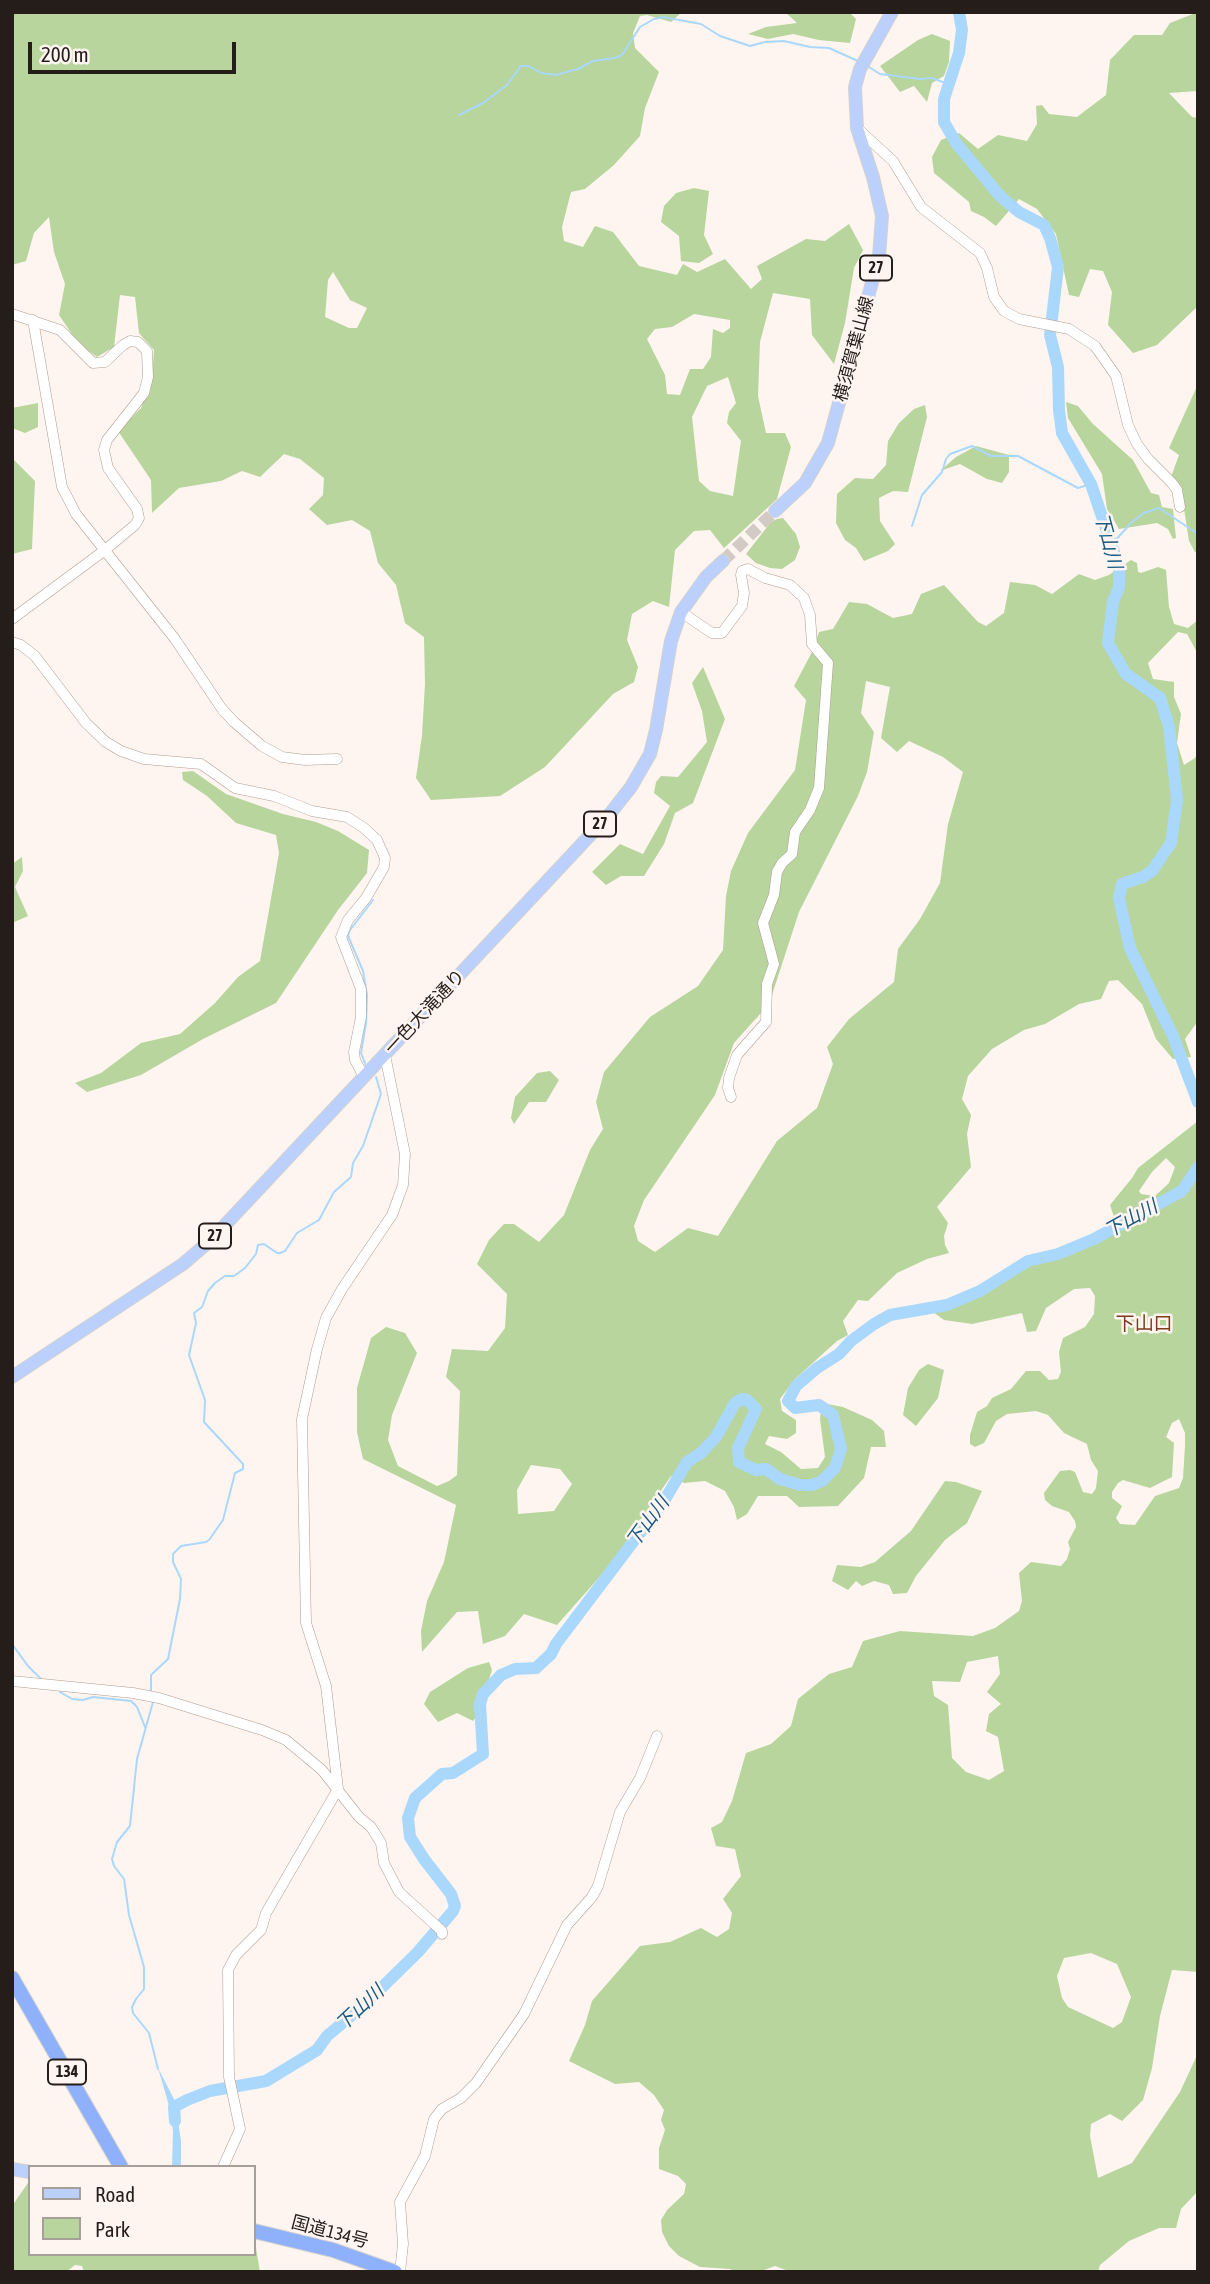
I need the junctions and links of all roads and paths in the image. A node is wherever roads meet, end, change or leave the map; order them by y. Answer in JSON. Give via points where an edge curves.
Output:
{"nodes":[{"id":1,"x":892,"y":12,"type":"edge"},
{"id":2,"x":857,"y":128,"type":"junction"},
{"id":3,"x":12,"y":314,"type":"edge"},
{"id":4,"x":33,"y":320,"type":"junction"},
{"id":5,"x":1180,"y":508,"type":"dead end"},
{"id":6,"x":775,"y":511,"type":"tunnel mouth"},
{"id":7,"x":105,"y":550,"type":"junction"},
{"id":8,"x":723,"y":561,"type":"tunnel mouth"},
{"id":9,"x":681,"y":612,"type":"junction"},
{"id":10,"x":12,"y":619,"type":"edge"},
{"id":11,"x":12,"y":642,"type":"edge"},
{"id":12,"x":337,"y":759,"type":"dead end"},
{"id":13,"x":385,"y":1055,"type":"junction"},
{"id":14,"x":364,"y":1077,"type":"junction"},
{"id":15,"x":731,"y":1097,"type":"dead end"},
{"id":16,"x":12,"y":1377,"type":"edge"},
{"id":17,"x":12,"y":1681,"type":"edge"},
{"id":18,"x":657,"y":1736,"type":"dead end"},
{"id":19,"x":338,"y":1789,"type":"junction"},
{"id":20,"x":442,"y":1933,"type":"dead end"},
{"id":21,"x":12,"y":1978,"type":"edge"},
{"id":22,"x":120,"y":2165,"type":"edge"},
{"id":23,"x":224,"y":2165,"type":"edge"},
{"id":24,"x":256,"y":2231,"type":"edge"},
{"id":25,"x":398,"y":2272,"type":"edge"}],
"edges":[{"from":1,"to":2,"type":"main road","name":"横須賀葉山線","number":"27","via":[[860,69],[855,87]]},
{"from":2,"to":5,"type":"street","via":[[893,160],[921,207],[980,253],[999,306],[1019,319],[1069,329],[1095,346],[1112,369],[1132,435],[1143,454],[1172,483]]},
{"from":2,"to":6,"type":"main road","name":"横須賀葉山線","number":"27","via":[[880,206],[879,257],[828,443],[805,482]]},
{"from":3,"to":4,"type":"street"},
{"from":4,"to":7,"type":"street","via":[[62,487],[76,514]]},
{"from":4,"to":7,"type":"street","via":[[60,330],[93,363],[105,362],[130,341],[147,351],[144,393],[104,450],[108,468],[139,518]]},
{"from":7,"to":10,"type":"street"},
{"from":7,"to":12,"type":"street","via":[[234,722],[282,757]]},
{"from":8,"to":9,"type":"main road","name":"一色大滝通り","number":"27"},
{"from":9,"to":13,"type":"main road","name":"一色大滝通り","number":"27","via":[[671,641],[650,754],[631,788]]},
{"from":9,"to":15,"type":"street","via":[[712,633],[722,633],[742,606],[741,575],[748,569],[790,585],[804,598],[812,644],[828,663],[819,788],[795,832],[792,854],[777,872],[775,895],[763,923],[774,964],[767,984],[766,1022],[737,1055],[729,1078]]},
{"from":11,"to":14,"type":"street","via":[[35,656],[86,723],[121,751],[144,759],[201,764],[235,788],[347,817],[377,840],[384,867],[341,937],[360,989],[361,1017],[354,1052]]},
{"from":13,"to":14,"type":"main road","name":"一色大滝通り","number":"27"},
{"from":13,"to":19,"type":"street","via":[[405,1154],[403,1185],[392,1215],[326,1318],[302,1419],[306,1623],[326,1686]]},
{"from":14,"to":16,"type":"main road","name":"一色大滝通り","number":"27","via":[[197,1253]]},
{"from":17,"to":19,"type":"street","via":[[153,1697],[276,1734],[307,1755]]},
{"from":18,"to":25,"type":"street","via":[[620,1812],[598,1886],[567,1925],[524,2014],[476,2083],[434,2119],[425,2156],[400,2202]]},
{"from":19,"to":20,"type":"street","via":[[378,1835],[388,1873],[399,1892]]},
{"from":19,"to":23,"type":"street","via":[[266,1913],[261,1930],[228,1970],[229,2082],[240,2129]]},
{"from":21,"to":22,"type":"highway","number":"134"},
{"from":24,"to":25,"type":"highway","name":"国道134号"}]}
